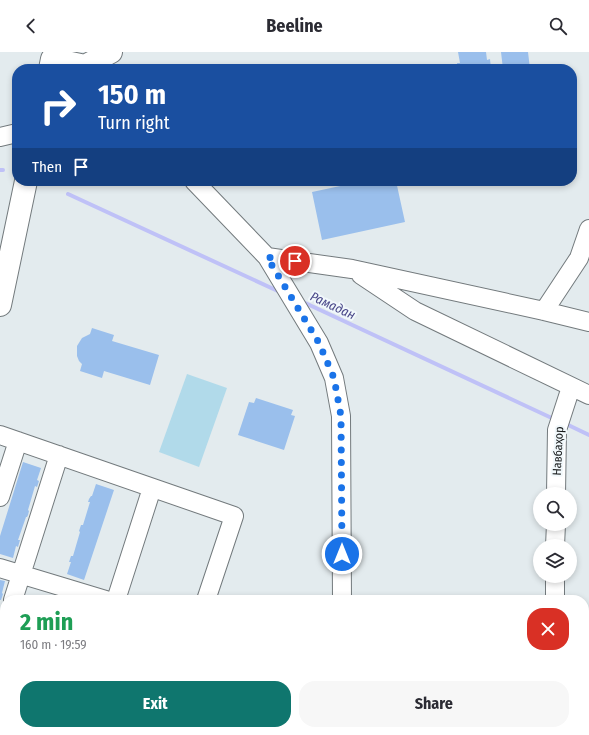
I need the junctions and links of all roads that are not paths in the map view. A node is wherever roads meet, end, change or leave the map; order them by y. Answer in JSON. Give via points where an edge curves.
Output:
{"nodes":[{"id":1,"x":111,"y":52,"type":"edge"},
{"id":2,"x":51,"y":60,"type":"edge"},
{"id":3,"x":69,"y":64,"type":"edge"},
{"id":4,"x":93,"y":64,"type":"edge"},
{"id":5,"x":12,"y":134,"type":"edge"},
{"id":6,"x":0,"y":137,"type":"edge"},
{"id":7,"x":25,"y":186,"type":"edge"},
{"id":8,"x":199,"y":186,"type":"edge"},
{"id":9,"x":589,"y":229,"type":"edge"},
{"id":10,"x":267,"y":257,"type":"junction"},
{"id":11,"x":352,"y":269,"type":"junction"},
{"id":12,"x":0,"y":305,"type":"edge"},
{"id":13,"x":544,"y":311,"type":"junction"},
{"id":14,"x":589,"y":322,"type":"edge"},
{"id":15,"x":571,"y":387,"type":"junction"},
{"id":16,"x":589,"y":395,"type":"edge"},
{"id":17,"x":0,"y":435,"type":"edge"},
{"id":18,"x":18,"y":441,"type":"junction"},
{"id":19,"x":59,"y":455,"type":"junction"},
{"id":20,"x":556,"y":487,"type":"edge"},
{"id":21,"x":152,"y":488,"type":"junction"},
{"id":22,"x":0,"y":497,"type":"edge"},
{"id":23,"x":0,"y":568,"type":"edge"},
{"id":24,"x":21,"y":574,"type":"junction"},
{"id":25,"x":555,"y":583,"type":"edge"},
{"id":26,"x":15,"y":595,"type":"edge"},
{"id":27,"x":90,"y":595,"type":"edge"},
{"id":28,"x":118,"y":595,"type":"edge"},
{"id":29,"x":208,"y":595,"type":"edge"},
{"id":30,"x":342,"y":595,"type":"edge"},
{"id":31,"x":555,"y":595,"type":"edge"}],
"edges":[{"from":1,"to":4,"type":"main road"},
{"from":2,"to":3,"type":"main road"},
{"from":5,"to":6,"type":"street"},
{"from":7,"to":12,"type":"main road"},
{"from":8,"to":10,"type":"street"},
{"from":9,"to":13,"type":"street","via":[[578,258]]},
{"from":10,"to":11,"type":"street"},
{"from":10,"to":30,"type":"street","via":[[319,343],[334,378],[341,416]]},
{"from":11,"to":13,"type":"street"},
{"from":11,"to":15,"type":"street","via":[[415,311]]},
{"from":13,"to":14,"type":"street"},
{"from":15,"to":16,"type":"street"},
{"from":15,"to":20,"type":"street","name":"Навбаҳор","via":[[557,430]]},
{"from":17,"to":18,"type":"street"},
{"from":18,"to":19,"type":"street"},
{"from":18,"to":22,"type":"street"},
{"from":19,"to":21,"type":"street"},
{"from":19,"to":24,"type":"street"},
{"from":21,"to":28,"type":"street"},
{"from":21,"to":29,"type":"street","via":[[234,516]]},
{"from":23,"to":24,"type":"street"},
{"from":24,"to":26,"type":"street"},
{"from":24,"to":27,"type":"street"},
{"from":25,"to":31,"type":"street"}]}
